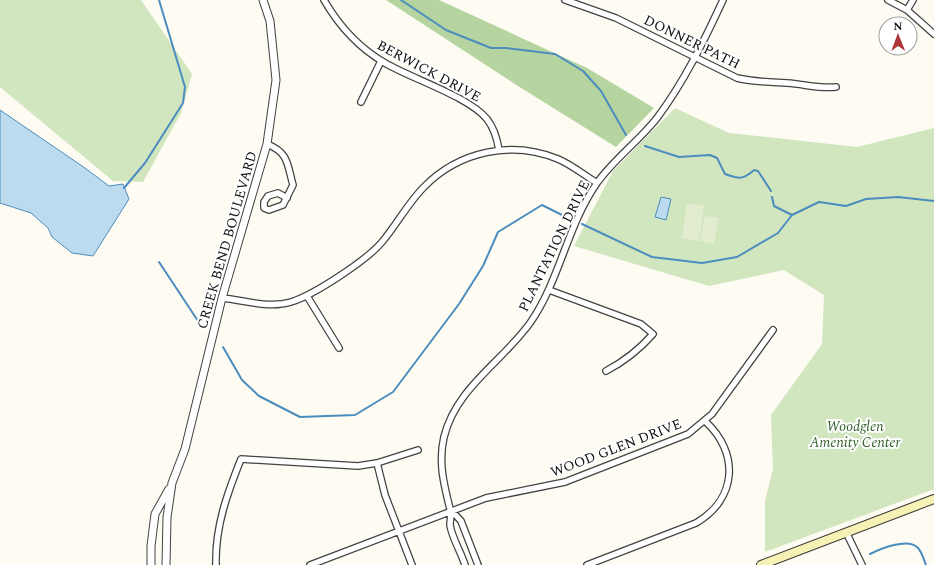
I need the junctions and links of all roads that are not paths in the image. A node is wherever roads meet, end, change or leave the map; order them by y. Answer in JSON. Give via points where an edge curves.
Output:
{"nodes":[{"id":1,"x":263,"y":0,"type":"edge"},
{"id":2,"x":324,"y":0,"type":"edge"},
{"id":3,"x":565,"y":0,"type":"edge"},
{"id":4,"x":722,"y":0,"type":"edge"},
{"id":5,"x":888,"y":0,"type":"edge"},
{"id":6,"x":913,"y":0,"type":"edge"},
{"id":7,"x":907,"y":10,"type":"junction"},
{"id":8,"x":934,"y":34,"type":"edge"},
{"id":9,"x":696,"y":58,"type":"junction"},
{"id":10,"x":381,"y":61,"type":"junction"},
{"id":11,"x":836,"y":87,"type":"dead end"},
{"id":12,"x":361,"y":102,"type":"dead end"},
{"id":13,"x":267,"y":144,"type":"junction"},
{"id":14,"x":500,"y":150,"type":"junction"},
{"id":15,"x":597,"y":183,"type":"junction"},
{"id":16,"x":287,"y":198,"type":"dead end"},
{"id":17,"x":548,"y":290,"type":"junction"},
{"id":18,"x":307,"y":296,"type":"junction"},
{"id":19,"x":222,"y":298,"type":"junction"},
{"id":20,"x":773,"y":330,"type":"dead end"},
{"id":21,"x":339,"y":348,"type":"dead end"},
{"id":22,"x":606,"y":371,"type":"dead end"},
{"id":23,"x":705,"y":421,"type":"junction"},
{"id":24,"x":418,"y":450,"type":"dead end"},
{"id":25,"x":377,"y":463,"type":"junction"},
{"id":26,"x":172,"y":483,"type":"junction"},
{"id":27,"x":934,"y":499,"type":"edge"},
{"id":28,"x":451,"y":510,"type":"junction"},
{"id":29,"x":398,"y":531,"type":"junction"},
{"id":30,"x":846,"y":532,"type":"junction"},
{"id":31,"x":151,"y":565,"type":"edge"},
{"id":32,"x":166,"y":565,"type":"edge"},
{"id":33,"x":216,"y":565,"type":"edge"},
{"id":34,"x":310,"y":565,"type":"edge"},
{"id":35,"x":412,"y":565,"type":"edge"},
{"id":36,"x":465,"y":565,"type":"edge"},
{"id":37,"x":478,"y":565,"type":"edge"},
{"id":38,"x":588,"y":565,"type":"edge"},
{"id":39,"x":761,"y":565,"type":"edge"},
{"id":40,"x":862,"y":565,"type":"edge"}],
"edges":[{"from":1,"to":13,"type":"street","name":"CREEK BEND BOULEVARD","via":[[270,21],[276,80]]},
{"from":2,"to":10,"type":"street","name":"BERWICK DRIVE","via":[[350,36]]},
{"from":3,"to":9,"type":"street","name":"DONNER PATH","via":[[616,18]]},
{"from":4,"to":9,"type":"street","name":"PLANTATION DRIVE"},
{"from":5,"to":7,"type":"street"},
{"from":6,"to":7,"type":"street"},
{"from":7,"to":8,"type":"street"},
{"from":9,"to":11,"type":"street","name":"DONNER PATH","via":[[726,73],[753,82]]},
{"from":9,"to":15,"type":"street","name":"PLANTATION DRIVE","via":[[656,119]]},
{"from":10,"to":12,"type":"street"},
{"from":10,"to":14,"type":"street","name":"BERWICK DRIVE","via":[[465,101],[478,110],[494,131]]},
{"from":13,"to":16,"type":"street","via":[[279,149],[284,155],[294,185]]},
{"from":13,"to":19,"type":"street","name":"CREEK BEND BOULEVARD"},
{"from":14,"to":15,"type":"street","via":[[527,150],[549,156],[570,165]]},
{"from":14,"to":18,"type":"street","via":[[473,156],[453,164],[438,174],[418,193],[375,250],[358,264]]},
{"from":15,"to":17,"type":"street","name":"PLANTATION DRIVE","via":[[570,235]]},
{"from":17,"to":22,"type":"street","via":[[641,324],[653,334],[625,362]]},
{"from":17,"to":28,"type":"street","name":"PLANTATION DRIVE","via":[[529,324],[466,394],[451,418],[444,439],[442,467],[444,489]]},
{"from":18,"to":19,"type":"street","via":[[291,302],[269,305]]},
{"from":18,"to":21,"type":"street"},
{"from":19,"to":26,"type":"street","name":"CREEK BEND BOULEVARD","via":[[185,448]]},
{"from":20,"to":23,"type":"street","name":"WOOD GLEN DRIVE"},
{"from":23,"to":28,"type":"street","name":"WOOD GLEN DRIVE","via":[[677,439],[565,482],[486,498]]},
{"from":23,"to":38,"type":"street","via":[[721,440],[728,458],[728,482],[718,505],[696,523]]},
{"from":24,"to":25,"type":"street"},
{"from":25,"to":29,"type":"street","via":[[385,496]]},
{"from":25,"to":33,"type":"street","via":[[340,466],[241,459],[221,516]]},
{"from":26,"to":31,"type":"street","name":"CREEK BEND BOULEVARD","via":[[155,514]]},
{"from":26,"to":32,"type":"street","name":"CREEK BEND BOULEVARD","via":[[167,517]]},
{"from":27,"to":30,"type":"main road"},
{"from":28,"to":29,"type":"street","name":"WOOD GLEN DRIVE"},
{"from":28,"to":36,"type":"street","name":"PLANTATION DRIVE","via":[[450,525]]},
{"from":28,"to":37,"type":"street","name":"PLANTATION DRIVE","via":[[461,521]]},
{"from":29,"to":34,"type":"street","name":"WOOD GLEN DRIVE"},
{"from":29,"to":35,"type":"street"},
{"from":30,"to":39,"type":"main road"},
{"from":30,"to":40,"type":"street"}]}
